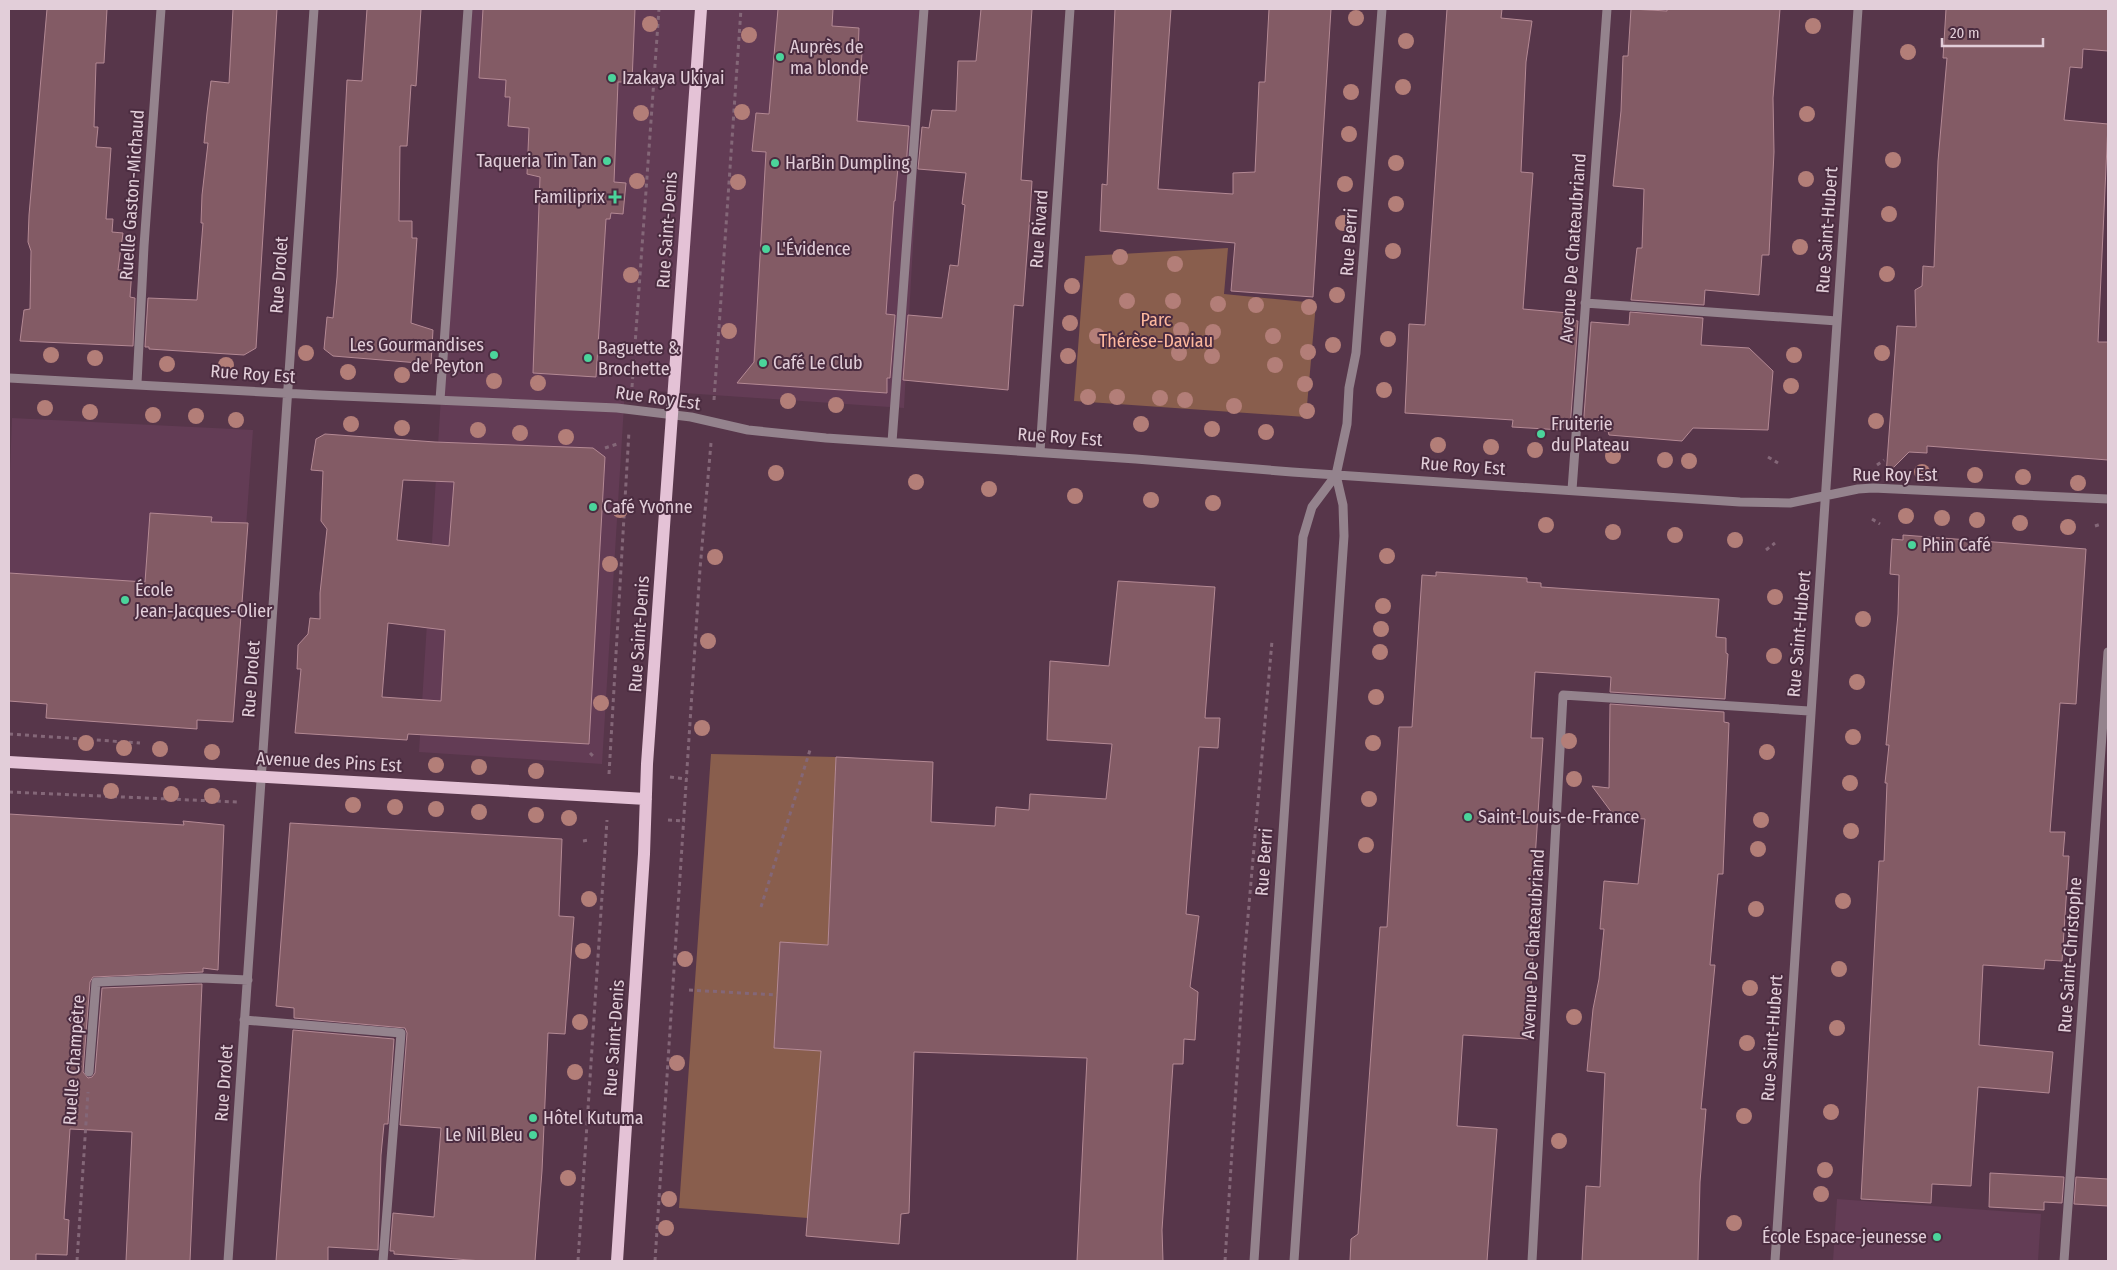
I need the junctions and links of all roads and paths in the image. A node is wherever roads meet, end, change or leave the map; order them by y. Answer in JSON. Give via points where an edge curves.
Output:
{"nodes":[{"id":1,"x":161,"y":9,"type":"edge"},
{"id":2,"x":314,"y":9,"type":"edge"},
{"id":3,"x":468,"y":9,"type":"edge"},
{"id":4,"x":659,"y":9,"type":"edge"},
{"id":5,"x":701,"y":9,"type":"edge"},
{"id":6,"x":742,"y":9,"type":"edge"},
{"id":7,"x":924,"y":9,"type":"edge"},
{"id":8,"x":1070,"y":9,"type":"edge"},
{"id":9,"x":1382,"y":9,"type":"edge"},
{"id":10,"x":1607,"y":9,"type":"edge"},
{"id":11,"x":1858,"y":9,"type":"edge"},
{"id":12,"x":1585,"y":303,"type":"junction"},
{"id":13,"x":1837,"y":321,"type":"junction"},
{"id":14,"x":633,"y":368,"type":"dead end"},
{"id":15,"x":9,"y":378,"type":"edge"},
{"id":16,"x":137,"y":384,"type":"junction"},
{"id":17,"x":715,"y":384,"type":"dead end"},
{"id":18,"x":288,"y":392,"type":"junction"},
{"id":19,"x":440,"y":400,"type":"junction"},
{"id":20,"x":631,"y":409,"type":"junction"},
{"id":21,"x":672,"y":414,"type":"junction"},
{"id":22,"x":892,"y":442,"type":"junction"},
{"id":23,"x":617,"y":444,"type":"dead end"},
{"id":24,"x":605,"y":448,"type":"dead end"},
{"id":25,"x":1040,"y":452,"type":"junction"},
{"id":26,"x":1768,"y":457,"type":"dead end"},
{"id":27,"x":1884,"y":460,"type":"dead end"},
{"id":28,"x":1778,"y":463,"type":"dead end"},
{"id":29,"x":1876,"y":465,"type":"dead end"},
{"id":30,"x":708,"y":473,"type":"dead end"},
{"id":31,"x":1336,"y":475,"type":"junction"},
{"id":32,"x":1572,"y":490,"type":"junction"},
{"id":33,"x":1825,"y":497,"type":"junction"},
{"id":34,"x":2108,"y":499,"type":"edge"},
{"id":35,"x":1872,"y":518,"type":"dead end"},
{"id":36,"x":1880,"y":524,"type":"dead end"},
{"id":37,"x":2101,"y":524,"type":"dead end"},
{"id":38,"x":2095,"y":526,"type":"dead end"},
{"id":39,"x":1775,"y":544,"type":"dead end"},
{"id":40,"x":1766,"y":550,"type":"dead end"},
{"id":41,"x":1273,"y":633,"type":"dead end"},
{"id":42,"x":2108,"y":652,"type":"edge"},
{"id":43,"x":1809,"y":711,"type":"junction"},
{"id":44,"x":810,"y":750,"type":"dead end"},
{"id":45,"x":590,"y":754,"type":"dead end"},
{"id":46,"x":594,"y":757,"type":"dead end"},
{"id":47,"x":9,"y":762,"type":"edge"},
{"id":48,"x":610,"y":772,"type":"dead end"},
{"id":49,"x":262,"y":776,"type":"junction"},
{"id":50,"x":646,"y":799,"type":"junction"},
{"id":51,"x":589,"y":840,"type":"dead end"},
{"id":52,"x":605,"y":840,"type":"dead end"},
{"id":53,"x":583,"y":842,"type":"dead end"},
{"id":54,"x":761,"y":907,"type":"dead end"},
{"id":55,"x":248,"y":980,"type":"junction"},
{"id":56,"x":689,"y":990,"type":"dead end"},
{"id":57,"x":777,"y":995,"type":"dead end"},
{"id":58,"x":244,"y":1020,"type":"junction"},
{"id":59,"x":89,"y":1072,"type":"joint"},
{"id":60,"x":77,"y":1261,"type":"edge"},
{"id":61,"x":228,"y":1261,"type":"edge"},
{"id":62,"x":383,"y":1261,"type":"edge"},
{"id":63,"x":578,"y":1261,"type":"edge"},
{"id":64,"x":617,"y":1261,"type":"edge"},
{"id":65,"x":655,"y":1261,"type":"edge"},
{"id":66,"x":1225,"y":1261,"type":"edge"},
{"id":67,"x":1254,"y":1261,"type":"edge"},
{"id":68,"x":1294,"y":1261,"type":"edge"},
{"id":69,"x":1532,"y":1261,"type":"edge"},
{"id":70,"x":1775,"y":1261,"type":"edge"},
{"id":71,"x":2064,"y":1261,"type":"edge"}],
"edges":[{"from":1,"to":16,"type":"street","name":"Ruelle Gaston-Michaud"},
{"from":2,"to":18,"type":"street","name":"Rue Drolet"},
{"from":3,"to":19,"type":"street"},
{"from":4,"to":14,"type":"path","name":"Rue Saint-Denis"},
{"from":5,"to":21,"type":"main road","name":"Rue Saint-Denis"},
{"from":6,"to":17,"type":"path"},
{"from":7,"to":22,"type":"street"},
{"from":8,"to":25,"type":"street","name":"Rue Rivard"},
{"from":9,"to":31,"type":"street","name":"Rue Berri","via":[[1356,353],[1349,388],[1347,424]]},
{"from":10,"to":12,"type":"street","name":"Avenue De Chateaubriand"},
{"from":11,"to":13,"type":"street","name":"Rue Saint-Hubert"},
{"from":12,"to":13,"type":"street"},
{"from":12,"to":32,"type":"street","name":"Avenue De Chateaubriand"},
{"from":13,"to":33,"type":"street","name":"Rue Saint-Hubert"},
{"from":15,"to":16,"type":"street","name":"Rue Roy Est"},
{"from":16,"to":18,"type":"street","name":"Rue Roy Est"},
{"from":18,"to":19,"type":"street","name":"Rue Roy Est"},
{"from":18,"to":49,"type":"street","name":"Rue Drolet"},
{"from":19,"to":20,"type":"street","name":"Rue Roy Est"},
{"from":20,"to":21,"type":"street","name":"Rue Roy Est"},
{"from":20,"to":48,"type":"path","name":"Rue Saint-Denis"},
{"from":21,"to":22,"type":"street","name":"Rue Roy Est","via":[[756,431]]},
{"from":21,"to":50,"type":"main road","name":"Rue Saint-Denis"},
{"from":22,"to":25,"type":"street","name":"Rue Roy Est"},
{"from":23,"to":24,"type":"path"},
{"from":25,"to":31,"type":"street","name":"Rue Roy Est"},
{"from":26,"to":28,"type":"path"},
{"from":27,"to":29,"type":"path"},
{"from":30,"to":65,"type":"path"},
{"from":31,"to":32,"type":"street","name":"Rue Roy Est"},
{"from":31,"to":67,"type":"street","name":"Rue Berri","via":[[1312,506],[1303,537]]},
{"from":31,"to":68,"type":"street","name":"Rue Berri","via":[[1343,505],[1344,536]]},
{"from":32,"to":33,"type":"street","name":"Rue Roy Est","via":[[1740,502],[1790,503]]},
{"from":33,"to":34,"type":"street","name":"Rue Roy Est","via":[[1873,488]]},
{"from":33,"to":43,"type":"street","name":"Rue Saint-Hubert"},
{"from":35,"to":36,"type":"path"},
{"from":37,"to":38,"type":"path"},
{"from":39,"to":40,"type":"path"},
{"from":41,"to":66,"type":"path","name":"Rue Berri","via":[[1244,962]]},
{"from":42,"to":71,"type":"street","name":"Rue Saint-Christophe"},
{"from":43,"to":69,"type":"street","name":"Avenue De Chateaubriand","via":[[1563,695]]},
{"from":43,"to":70,"type":"street","name":"Rue Saint-Hubert"},
{"from":44,"to":54,"type":"path"},
{"from":45,"to":46,"type":"path"},
{"from":47,"to":49,"type":"main road","name":"Avenue des Pins Est"},
{"from":49,"to":50,"type":"main road","name":"Avenue des Pins Est"},
{"from":49,"to":55,"type":"street","name":"Rue Drolet"},
{"from":50,"to":64,"type":"main road","name":"Rue Saint-Denis"},
{"from":51,"to":53,"type":"path"},
{"from":52,"to":63,"type":"path","name":"Rue Saint-Denis"},
{"from":55,"to":58,"type":"street","name":"Rue Drolet"},
{"from":55,"to":59,"type":"street","name":"Ruelle Champêtre","via":[[201,978],[96,982]]},
{"from":56,"to":57,"type":"path"},
{"from":58,"to":61,"type":"street","name":"Rue Drolet"},
{"from":58,"to":62,"type":"street","via":[[401,1033]]},
{"from":59,"to":60,"type":"path","name":"Ruelle Champêtre"}]}
